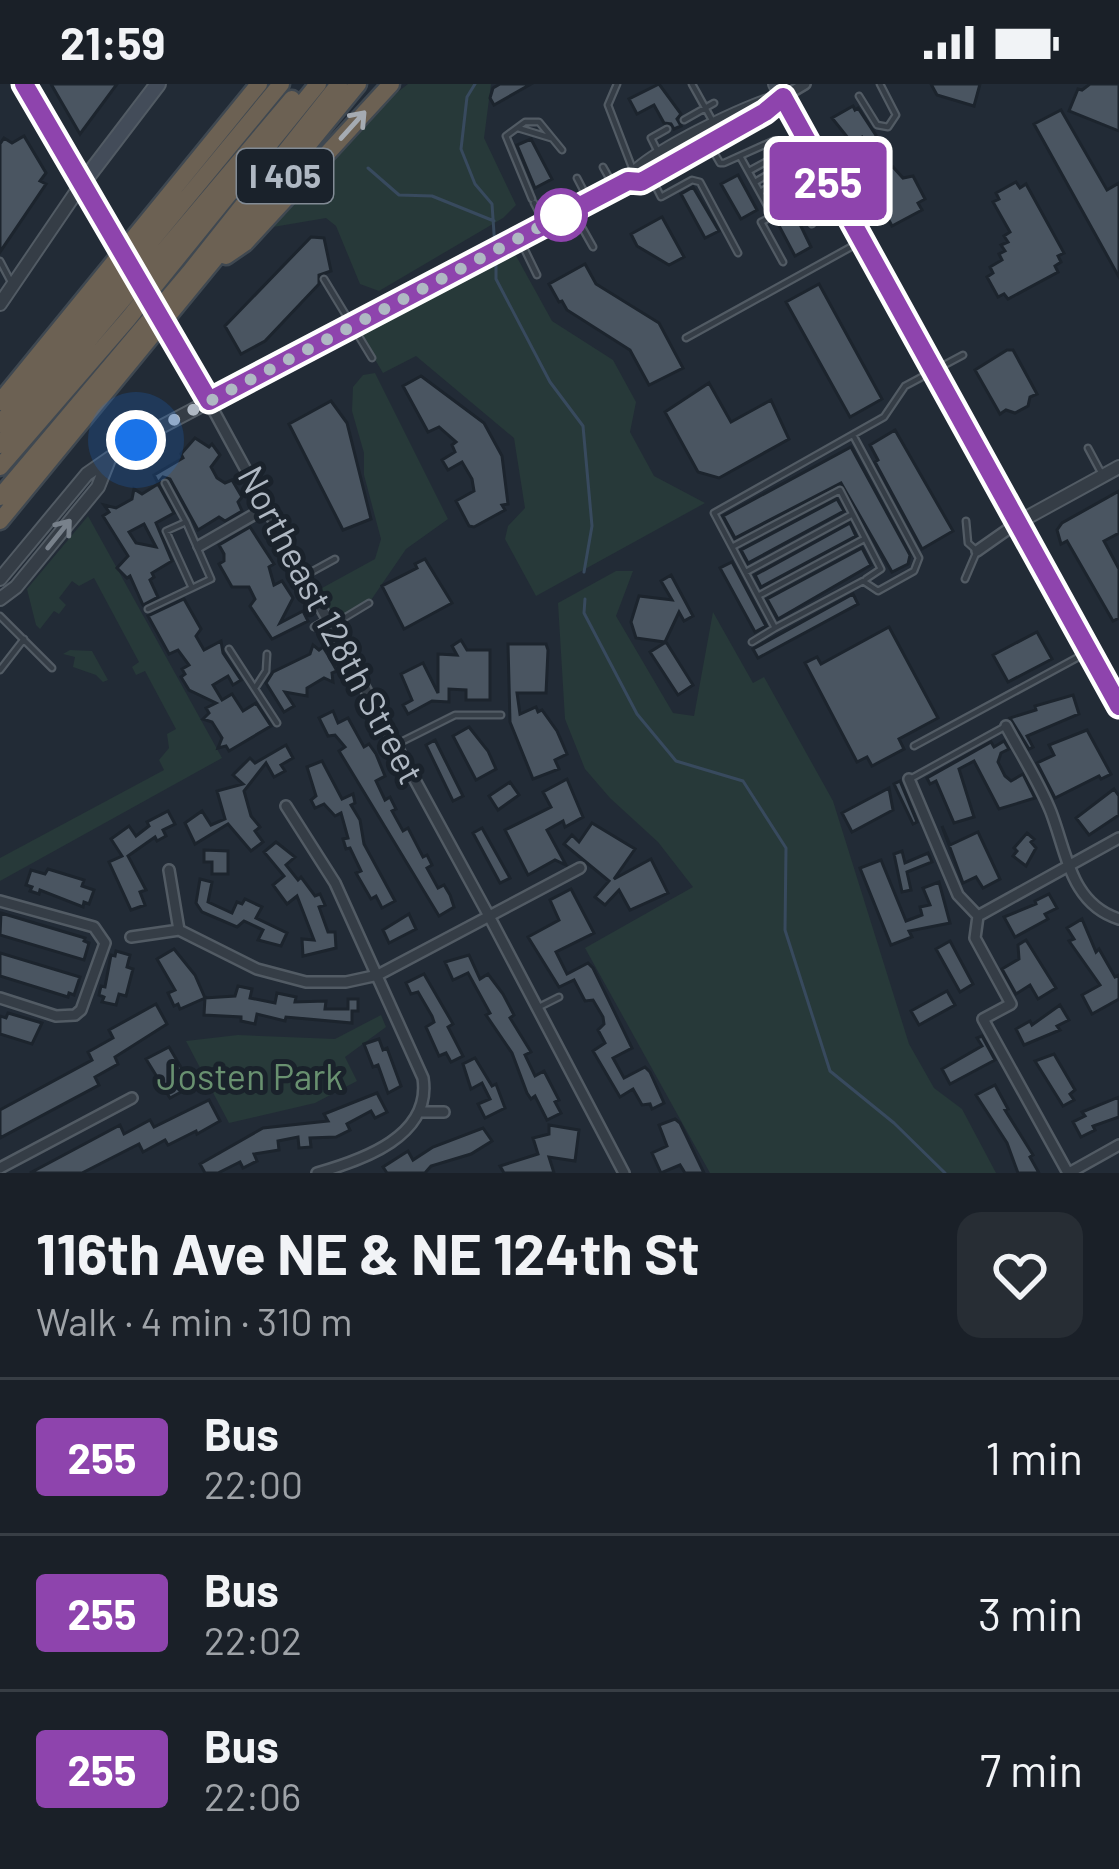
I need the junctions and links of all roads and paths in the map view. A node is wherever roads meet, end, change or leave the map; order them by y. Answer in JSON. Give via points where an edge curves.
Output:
{"nodes":[{"id":1,"x":24,"y":84,"type":"edge"},
{"id":2,"x":158,"y":84,"type":"edge"},
{"id":3,"x":259,"y":84,"type":"edge"},
{"id":4,"x":281,"y":84,"type":"edge"},
{"id":5,"x":304,"y":84,"type":"edge"},
{"id":6,"x":318,"y":84,"type":"edge"},
{"id":7,"x":339,"y":84,"type":"edge"},
{"id":8,"x":358,"y":84,"type":"edge"},
{"id":9,"x":391,"y":84,"type":"edge"},
{"id":10,"x":617,"y":84,"type":"edge"},
{"id":11,"x":692,"y":84,"type":"edge"},
{"id":12,"x":806,"y":84,"type":"edge"},
{"id":13,"x":880,"y":84,"type":"edge"},
{"id":14,"x":779,"y":90,"type":"edge"},
{"id":15,"x":860,"y":97,"type":"dead end"},
{"id":16,"x":714,"y":103,"type":"dead end"},
{"id":17,"x":706,"y":109,"type":"junction"},
{"id":18,"x":684,"y":120,"type":"dead end"},
{"id":19,"x":715,"y":125,"type":"junction"},
{"id":20,"x":518,"y":128,"type":"junction"},
{"id":21,"x":667,"y":129,"type":"dead end"},
{"id":22,"x":551,"y":138,"type":"junction"},
{"id":23,"x":650,"y":138,"type":"junction"},
{"id":24,"x":640,"y":140,"type":"dead end"},
{"id":25,"x":710,"y":144,"type":"junction"},
{"id":26,"x":562,"y":151,"type":"dead end"},
{"id":27,"x":781,"y":154,"type":"junction"},
{"id":28,"x":660,"y":155,"type":"junction"},
{"id":29,"x":875,"y":156,"type":"dead end"},
{"id":30,"x":741,"y":158,"type":"junction"},
{"id":31,"x":786,"y":164,"type":"junction"},
{"id":32,"x":603,"y":167,"type":"dead end"},
{"id":33,"x":748,"y":171,"type":"junction"},
{"id":34,"x":792,"y":174,"type":"junction"},
{"id":35,"x":630,"y":175,"type":"junction"},
{"id":36,"x":651,"y":176,"type":"junction"},
{"id":37,"x":577,"y":178,"type":"dead end"},
{"id":38,"x":754,"y":182,"type":"junction"},
{"id":39,"x":82,"y":185,"type":"junction"},
{"id":40,"x":831,"y":186,"type":"junction"},
{"id":41,"x":798,"y":187,"type":"junction"},
{"id":42,"x":614,"y":188,"type":"junction"},
{"id":43,"x":760,"y":191,"type":"junction"},
{"id":44,"x":221,"y":194,"type":"junction"},
{"id":45,"x":589,"y":201,"type":"junction"},
{"id":46,"x":806,"y":201,"type":"junction"},
{"id":47,"x":766,"y":204,"type":"junction"},
{"id":48,"x":572,"y":210,"type":"junction"},
{"id":49,"x":773,"y":216,"type":"junction"},
{"id":50,"x":545,"y":224,"type":"junction"},
{"id":51,"x":812,"y":224,"type":"dead end"},
{"id":52,"x":517,"y":238,"type":"junction"},
{"id":53,"x":861,"y":241,"type":"junction"},
{"id":54,"x":592,"y":247,"type":"dead end"},
{"id":55,"x":738,"y":253,"type":"dead end"},
{"id":56,"x":0,"y":261,"type":"edge"},
{"id":57,"x":783,"y":262,"type":"dead end"},
{"id":58,"x":211,"y":266,"type":"junction"},
{"id":59,"x":537,"y":275,"type":"dead end"},
{"id":60,"x":324,"y":279,"type":"dead end"},
{"id":61,"x":13,"y":285,"type":"junction"},
{"id":62,"x":142,"y":289,"type":"junction"},
{"id":63,"x":0,"y":304,"type":"edge"},
{"id":64,"x":356,"y":324,"type":"junction"},
{"id":65,"x":686,"y":338,"type":"dead end"},
{"id":66,"x":962,"y":355,"type":"dead end"},
{"id":67,"x":372,"y":358,"type":"dead end"},
{"id":68,"x":933,"y":370,"type":"junction"},
{"id":69,"x":209,"y":401,"type":"junction"},
{"id":70,"x":0,"y":402,"type":"edge"},
{"id":71,"x":0,"y":424,"type":"edge"},
{"id":72,"x":852,"y":435,"type":"junction"},
{"id":73,"x":1088,"y":448,"type":"dead end"},
{"id":74,"x":2,"y":457,"type":"edge"},
{"id":75,"x":108,"y":461,"type":"junction"},
{"id":76,"x":1119,"y":467,"type":"edge"},
{"id":77,"x":1103,"y":476,"type":"junction"},
{"id":78,"x":165,"y":483,"type":"dead end"},
{"id":79,"x":0,"y":497,"type":"edge"},
{"id":80,"x":267,"y":507,"type":"junction"},
{"id":81,"x":853,"y":514,"type":"junction"},
{"id":82,"x":0,"y":521,"type":"edge"},
{"id":83,"x":966,"y":521,"type":"dead end"},
{"id":84,"x":186,"y":522,"type":"junction"},
{"id":85,"x":1017,"y":523,"type":"junction"},
{"id":86,"x":865,"y":539,"type":"junction"},
{"id":87,"x":199,"y":547,"type":"junction"},
{"id":88,"x":732,"y":547,"type":"junction"},
{"id":89,"x":977,"y":551,"type":"junction"},
{"id":90,"x":335,"y":559,"type":"dead end"},
{"id":91,"x":746,"y":572,"type":"junction"},
{"id":92,"x":304,"y":576,"type":"junction"},
{"id":93,"x":0,"y":579,"type":"edge"},
{"id":94,"x":965,"y":579,"type":"dead end"},
{"id":95,"x":863,"y":580,"type":"junction"},
{"id":96,"x":192,"y":588,"type":"junction"},
{"id":97,"x":758,"y":596,"type":"junction"},
{"id":98,"x":0,"y":599,"type":"edge"},
{"id":99,"x":369,"y":603,"type":"dead end"},
{"id":100,"x":148,"y":609,"type":"dead end"},
{"id":101,"x":0,"y":616,"type":"edge"},
{"id":102,"x":329,"y":623,"type":"junction"},
{"id":103,"x":314,"y":627,"type":"dead end"},
{"id":104,"x":775,"y":628,"type":"junction"},
{"id":105,"x":24,"y":639,"type":"junction"},
{"id":106,"x":752,"y":642,"type":"dead end"},
{"id":107,"x":229,"y":649,"type":"dead end"},
{"id":108,"x":1089,"y":651,"type":"junction"},
{"id":109,"x":267,"y":654,"type":"dead end"},
{"id":110,"x":52,"y":668,"type":"dead end"},
{"id":111,"x":0,"y":670,"type":"edge"},
{"id":112,"x":255,"y":688,"type":"junction"},
{"id":113,"x":1119,"y":706,"type":"edge"},
{"id":114,"x":951,"y":714,"type":"dead end"},
{"id":115,"x":501,"y":715,"type":"dead end"},
{"id":116,"x":277,"y":723,"type":"dead end"},
{"id":117,"x":956,"y":723,"type":"junction"},
{"id":118,"x":1006,"y":726,"type":"joint"},
{"id":119,"x":395,"y":745,"type":"junction"},
{"id":120,"x":914,"y":746,"type":"dead end"},
{"id":121,"x":909,"y":779,"type":"joint"},
{"id":122,"x":286,"y":806,"type":"dead end"},
{"id":123,"x":1119,"y":838,"type":"edge"},
{"id":124,"x":1068,"y":866,"type":"junction"},
{"id":125,"x":580,"y":868,"type":"dead end"},
{"id":126,"x":169,"y":871,"type":"dead end"},
{"id":127,"x":0,"y":901,"type":"edge"},
{"id":128,"x":489,"y":916,"type":"junction"},
{"id":129,"x":978,"y":916,"type":"junction"},
{"id":130,"x":1119,"y":920,"type":"edge"},
{"id":131,"x":179,"y":930,"type":"junction"},
{"id":132,"x":131,"y":937,"type":"dead end"},
{"id":133,"x":378,"y":975,"type":"junction"},
{"id":134,"x":559,"y":997,"type":"dead end"},
{"id":135,"x":0,"y":998,"type":"edge"},
{"id":136,"x":537,"y":1008,"type":"junction"},
{"id":137,"x":132,"y":1098,"type":"dead end"},
{"id":138,"x":422,"y":1112,"type":"junction"},
{"id":139,"x":444,"y":1112,"type":"dead end"},
{"id":140,"x":1119,"y":1145,"type":"edge"},
{"id":141,"x":0,"y":1168,"type":"edge"},
{"id":142,"x":620,"y":1172,"type":"edge"},
{"id":143,"x":317,"y":1173,"type":"edge"},
{"id":144,"x":1068,"y":1173,"type":"edge"}],
"edges":[{"from":1,"to":39,"type":"street","name":"Northeast 128th Street"},
{"from":2,"to":39,"type":"main road"},
{"from":3,"to":70,"type":"highway","number":"I 405"},
{"from":4,"to":71,"type":"highway","number":"I 405"},
{"from":5,"to":44,"type":"highway"},
{"from":6,"to":44,"type":"highway"},
{"from":7,"to":79,"type":"highway","number":"I 405"},
{"from":8,"to":58,"type":"highway","number":"I 405"},
{"from":58,"to":9,"type":"highway","one_way":true,"via":[[245,243]]},
{"from":10,"to":35,"type":"lane","via":[[608,105]]},
{"from":11,"to":17,"type":"lane"},
{"from":12,"to":14,"type":"street"},
{"from":13,"to":15,"type":"lane","via":[[896,115],[888,127],[877,125]]},
{"from":14,"to":19,"type":"street"},
{"from":14,"to":25,"type":"street","via":[[765,112]]},
{"from":14,"to":40,"type":"main road"},
{"from":16,"to":17,"type":"lane"},
{"from":17,"to":18,"type":"lane"},
{"from":17,"to":19,"type":"lane"},
{"from":19,"to":28,"type":"street"},
{"from":20,"to":22,"type":"lane"},
{"from":20,"to":22,"type":"lane","via":[[539,122]]},
{"from":20,"to":50,"type":"lane","via":[[506,142]]},
{"from":21,"to":23,"type":"lane"},
{"from":22,"to":26,"type":"lane"},
{"from":23,"to":24,"type":"lane"},
{"from":23,"to":28,"type":"lane"},
{"from":25,"to":30,"type":"lane","via":[[720,163]]},
{"from":25,"to":36,"type":"street"},
{"from":27,"to":30,"type":"lane","via":[[773,141]]},
{"from":27,"to":31,"type":"lane"},
{"from":27,"to":33,"type":"lane"},
{"from":28,"to":35,"type":"street"},
{"from":29,"to":40,"type":"lane"},
{"from":30,"to":33,"type":"lane"},
{"from":31,"to":34,"type":"lane"},
{"from":31,"to":38,"type":"lane"},
{"from":32,"to":42,"type":"lane"},
{"from":33,"to":38,"type":"lane"},
{"from":34,"to":41,"type":"lane"},
{"from":34,"to":43,"type":"lane"},
{"from":35,"to":36,"type":"street","via":[[641,182]]},
{"from":35,"to":42,"type":"street"},
{"from":36,"to":55,"type":"lane","via":[[662,197],[700,182]]},
{"from":37,"to":45,"type":"lane"},
{"from":38,"to":43,"type":"lane"},
{"from":39,"to":61,"type":"street"},
{"from":39,"to":62,"type":"street","name":"Northeast 128th Street","bridge":true},
{"from":40,"to":46,"type":"lane"},
{"from":40,"to":53,"type":"main road"},
{"from":41,"to":46,"type":"lane"},
{"from":41,"to":47,"type":"lane"},
{"from":42,"to":45,"type":"street"},
{"from":43,"to":47,"type":"lane"},
{"from":44,"to":62,"type":"highway"},
{"from":45,"to":48,"type":"street"},
{"from":46,"to":49,"type":"lane"},
{"from":46,"to":51,"type":"lane"},
{"from":47,"to":49,"type":"lane"},
{"from":48,"to":50,"type":"street"},
{"from":48,"to":54,"type":"lane"},
{"from":49,"to":57,"type":"lane","via":[[761,222]]},
{"from":50,"to":52,"type":"street"},
{"from":52,"to":59,"type":"lane"},
{"from":52,"to":64,"type":"street"},
{"from":53,"to":65,"type":"lane"},
{"from":53,"to":68,"type":"main road"},
{"from":56,"to":61,"type":"lane"},
{"from":58,"to":82,"type":"highway","number":"I 405"},
{"from":60,"to":64,"type":"lane"},
{"from":61,"to":63,"type":"street"},
{"from":62,"to":69,"type":"street","name":"Northeast 128th Street","bridge":true},
{"from":62,"to":74,"type":"highway"},
{"from":64,"to":67,"type":"lane"},
{"from":64,"to":69,"type":"street"},
{"from":66,"to":68,"type":"lane"},
{"from":68,"to":72,"type":"lane"},
{"from":68,"to":85,"type":"main road"},
{"from":69,"to":75,"type":"street"},
{"from":69,"to":80,"type":"street","name":"Northeast 128th Street"},
{"from":72,"to":88,"type":"lane","via":[[714,513]]},
{"from":72,"to":95,"type":"lane","via":[[919,558],[914,571],[878,591]]},
{"from":73,"to":77,"type":"lane"},
{"from":75,"to":93,"type":"street","via":[[87,473]]},
{"from":98,"to":75,"type":"street","one_way":true,"via":[[98,487]]},
{"from":76,"to":77,"type":"street"},
{"from":77,"to":85,"type":"street"},
{"from":78,"to":84,"type":"lane"},
{"from":80,"to":87,"type":"street"},
{"from":80,"to":92,"type":"street","name":"Northeast 128th Street"},
{"from":81,"to":86,"type":"lane"},
{"from":81,"to":88,"type":"lane","via":[[840,490]]},
{"from":81,"to":91,"type":"lane"},
{"from":83,"to":89,"type":"lane"},
{"from":84,"to":87,"type":"lane"},
{"from":84,"to":96,"type":"lane","via":[[166,531]]},
{"from":85,"to":89,"type":"street"},
{"from":85,"to":108,"type":"main road"},
{"from":86,"to":95,"type":"lane","via":[[881,568]]},
{"from":86,"to":97,"type":"lane"},
{"from":87,"to":96,"type":"lane","via":[[211,579]]},
{"from":88,"to":91,"type":"lane"},
{"from":89,"to":94,"type":"lane"},
{"from":90,"to":92,"type":"lane"},
{"from":91,"to":97,"type":"lane"},
{"from":92,"to":102,"type":"street","name":"Northeast 128th Street"},
{"from":95,"to":104,"type":"lane"},
{"from":96,"to":100,"type":"lane"},
{"from":97,"to":104,"type":"lane"},
{"from":99,"to":102,"type":"lane"},
{"from":101,"to":105,"type":"lane"},
{"from":102,"to":103,"type":"lane"},
{"from":102,"to":119,"type":"street","name":"Northeast 128th Street"},
{"from":104,"to":106,"type":"lane"},
{"from":105,"to":110,"type":"lane"},
{"from":105,"to":111,"type":"lane"},
{"from":107,"to":112,"type":"lane"},
{"from":108,"to":113,"type":"main road"},
{"from":108,"to":117,"type":"lane"},
{"from":109,"to":112,"type":"lane"},
{"from":112,"to":116,"type":"lane"},
{"from":114,"to":117,"type":"lane"},
{"from":115,"to":119,"type":"lane","via":[[455,715]]},
{"from":117,"to":120,"type":"lane"},
{"from":118,"to":121,"type":"lane"},
{"from":118,"to":124,"type":"street","via":[[1050,810]]},
{"from":119,"to":128,"type":"street","name":"Northeast 128th Street"},
{"from":121,"to":129,"type":"street","via":[[958,895]]},
{"from":122,"to":133,"type":"street","via":[[335,883]]},
{"from":123,"to":124,"type":"street"},
{"from":124,"to":129,"type":"street"},
{"from":124,"to":130,"type":"street","via":[[1089,904]]},
{"from":125,"to":128,"type":"street"},
{"from":126,"to":131,"type":"street"},
{"from":127,"to":135,"type":"street","via":[[94,927],[104,953],[75,1015]]},
{"from":128,"to":133,"type":"street"},
{"from":128,"to":136,"type":"street","name":"Northeast 128th Street"},
{"from":129,"to":144,"type":"street","via":[[975,938],[1011,1004],[983,1019]]},
{"from":131,"to":132,"type":"street"},
{"from":131,"to":133,"type":"street","via":[[287,978],[327,983]]},
{"from":133,"to":138,"type":"street","via":[[423,1078]]},
{"from":134,"to":136,"type":"lane"},
{"from":136,"to":142,"type":"street","name":"Northeast 128th Street"},
{"from":137,"to":141,"type":"street"},
{"from":138,"to":139,"type":"street"},
{"from":138,"to":143,"type":"street","via":[[395,1140]]},
{"from":140,"to":144,"type":"street"}]}
